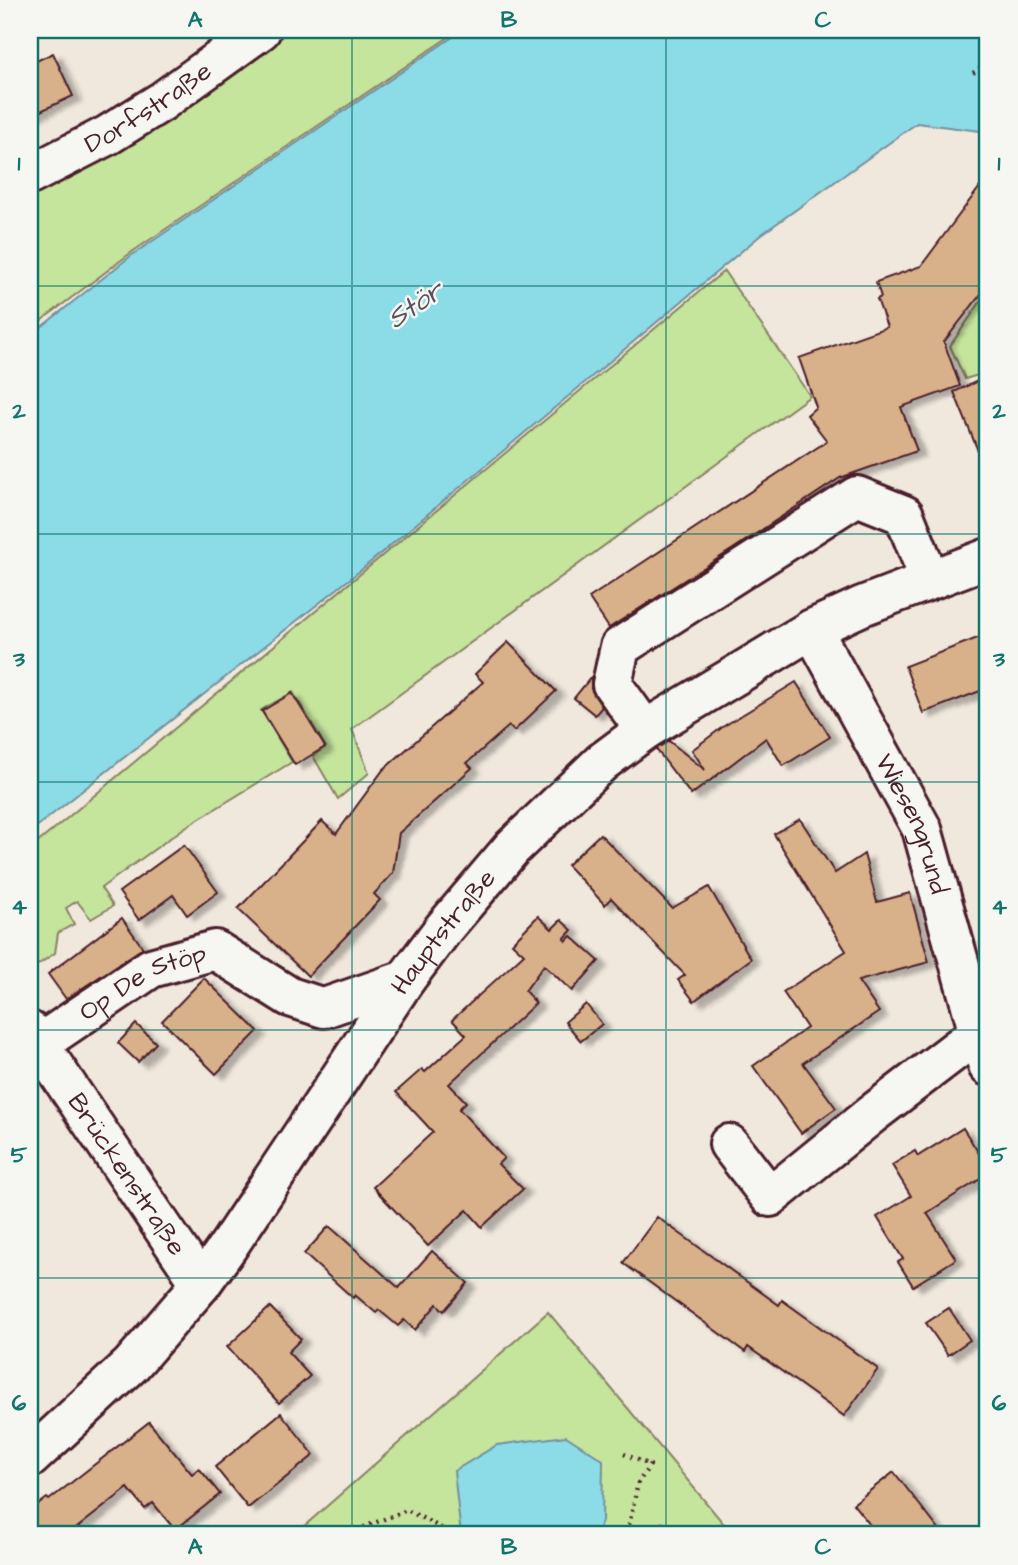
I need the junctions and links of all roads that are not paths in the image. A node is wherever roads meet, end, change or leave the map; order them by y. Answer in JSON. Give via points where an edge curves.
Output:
{"nodes":[{"id":1,"x":261,"y":30,"type":"edge"},
{"id":2,"x":30,"y":175,"type":"edge"},
{"id":3,"x":988,"y":558,"type":"edge"},
{"id":4,"x":930,"y":580,"type":"junction"},
{"id":5,"x":812,"y":629,"type":"junction"},
{"id":6,"x":645,"y":730,"type":"junction"},
{"id":7,"x":405,"y":980,"type":"junction"},
{"id":8,"x":34,"y":1037,"type":"edge"},
{"id":9,"x":983,"y":1050,"type":"edge"},
{"id":10,"x":729,"y":1144,"type":"dead end"},
{"id":11,"x":201,"y":1284,"type":"junction"},
{"id":12,"x":30,"y":1458,"type":"edge"}],
"edges":[{"from":1,"to":2,"type":"street","name":"Dorfstraße","via":[[161,102]]},
{"from":3,"to":4,"type":"street","name":"Hauptstraße"},
{"from":4,"to":5,"type":"street","name":"Hauptstraße"},
{"from":4,"to":6,"type":"street","via":[[904,515],[858,496],[620,647],[612,684]]},
{"from":5,"to":6,"type":"street","name":"Hauptstraße"},
{"from":5,"to":9,"type":"street","name":"Wiesengrund","via":[[922,829]]},
{"from":6,"to":7,"type":"street","name":"Hauptstraße","via":[[602,762],[520,841]]},
{"from":7,"to":8,"type":"street","name":"Op De Stöp","via":[[324,1009],[290,997],[215,950],[151,968]]},
{"from":7,"to":11,"type":"street","name":"Hauptstraße"},
{"from":8,"to":11,"type":"street","name":"Brückenstraße"},
{"from":9,"to":10,"type":"street","name":"Wiesengrund","via":[[872,1114],[770,1197]]},
{"from":11,"to":12,"type":"street","name":"Hauptstraße","via":[[131,1365]]}]}
